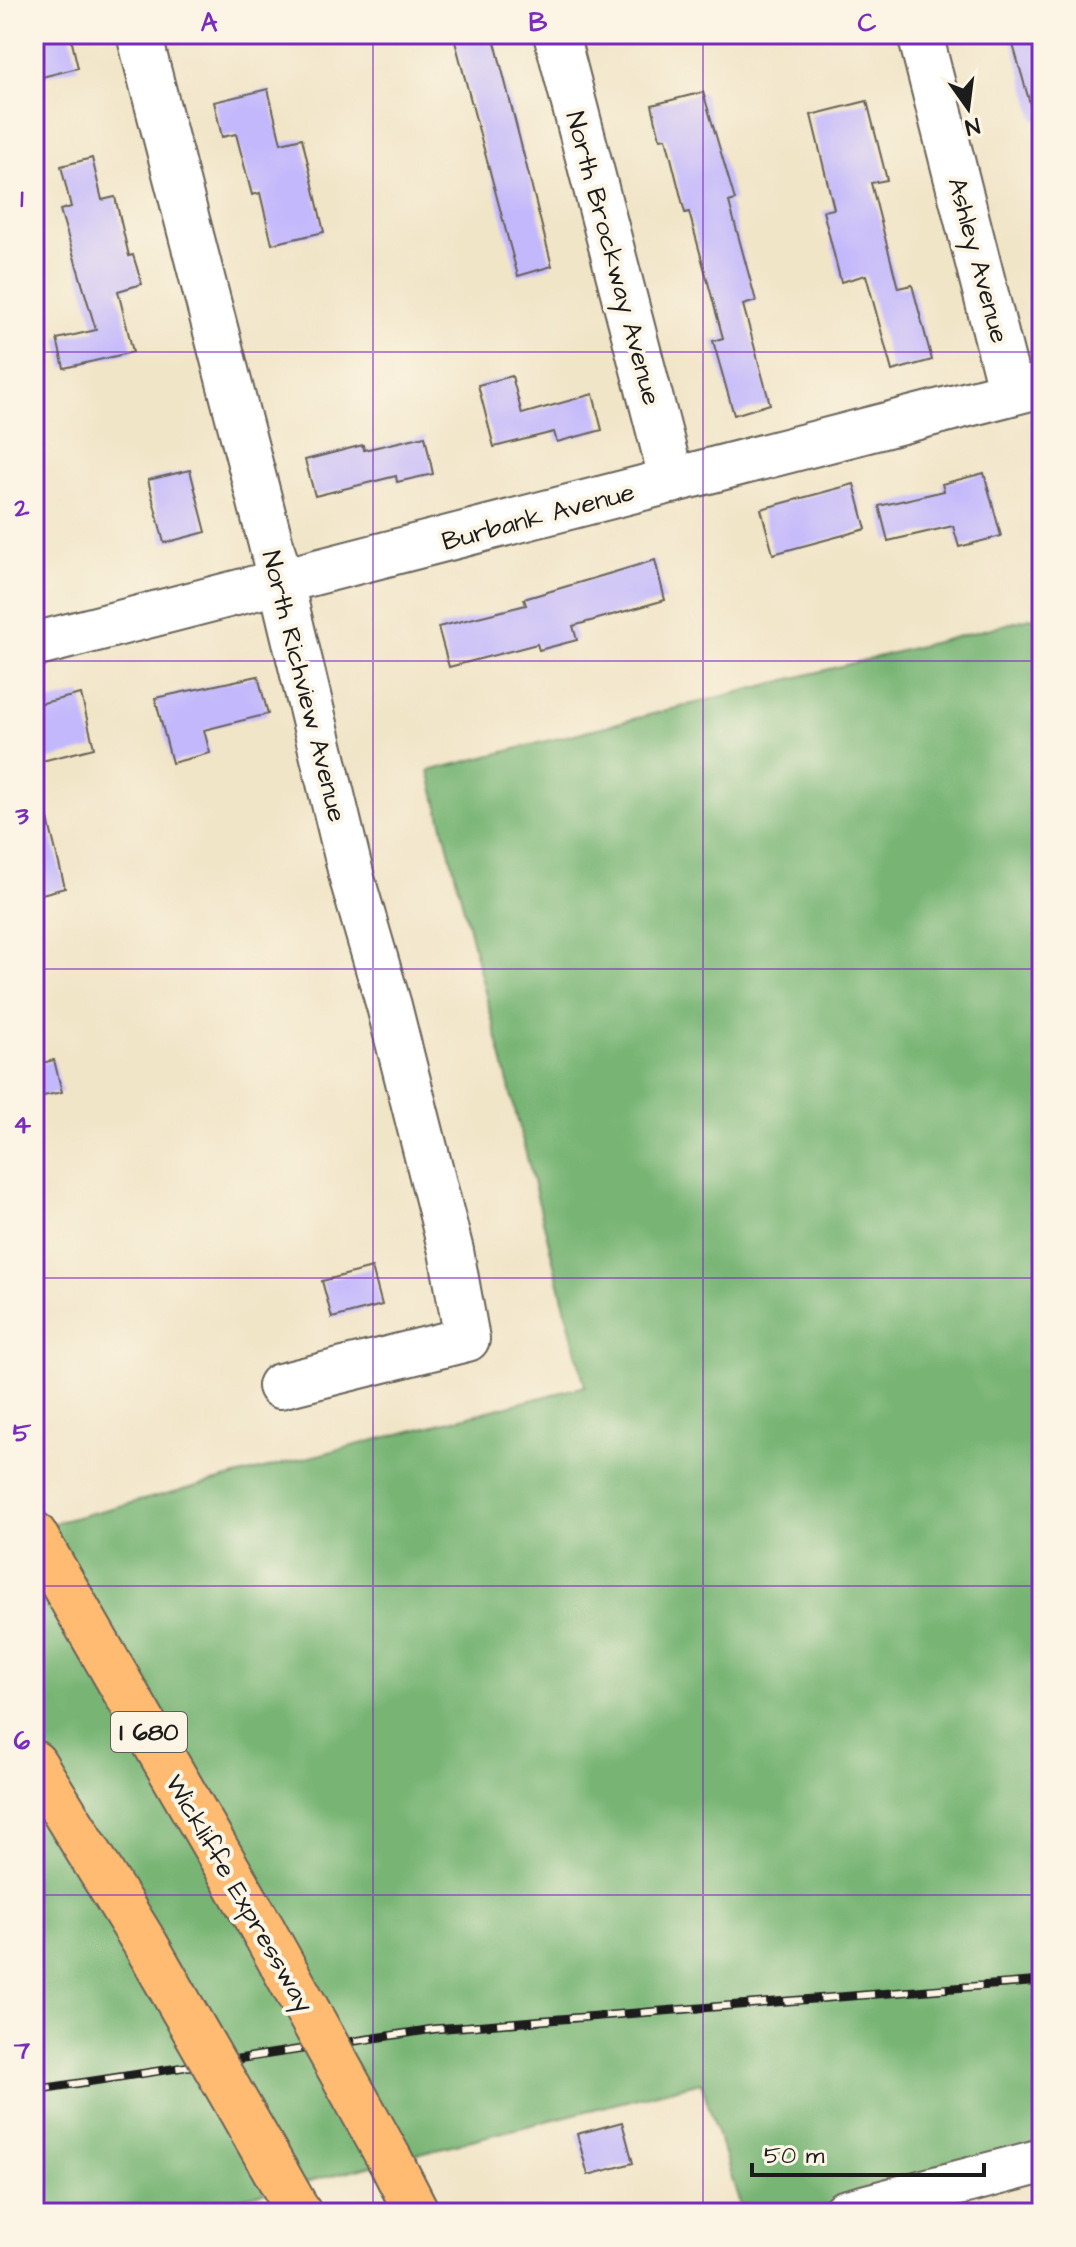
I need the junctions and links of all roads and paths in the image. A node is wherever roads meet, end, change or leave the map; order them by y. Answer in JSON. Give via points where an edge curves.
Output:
{"nodes":[{"id":1,"x":139,"y":34,"type":"edge"},
{"id":2,"x":556,"y":34,"type":"edge"},
{"id":3,"x":920,"y":34,"type":"edge"},
{"id":4,"x":1027,"y":389,"type":"edge"},
{"id":5,"x":672,"y":481,"type":"junction"},
{"id":6,"x":281,"y":583,"type":"junction"},
{"id":7,"x":34,"y":645,"type":"edge"},
{"id":8,"x":280,"y":1386,"type":"dead end"},
{"id":9,"x":34,"y":1534,"type":"edge"},
{"id":10,"x":34,"y":1763,"type":"edge"},
{"id":11,"x":1042,"y":2161,"type":"edge"},
{"id":12,"x":299,"y":2213,"type":"edge"},
{"id":13,"x":417,"y":2213,"type":"edge"},
{"id":14,"x":844,"y":2213,"type":"edge"}],
"edges":[{"from":1,"to":6,"type":"street","name":"North Richview Avenue"},
{"from":2,"to":5,"type":"street","name":"North Brockway Avenue"},
{"from":3,"to":4,"type":"street","name":"Ashley Avenue"},
{"from":4,"to":5,"type":"street","name":"Burbank Avenue"},
{"from":5,"to":6,"type":"street","name":"Burbank Avenue"},
{"from":6,"to":7,"type":"street","name":"Burbank Avenue"},
{"from":6,"to":8,"type":"street","name":"North Richview Avenue","via":[[451,1251],[467,1339]]},
{"from":9,"to":13,"type":"highway","name":"Wickliffe Expressway","number":"I 680","bridge":true,"via":[[263,1930]]},
{"from":10,"to":12,"type":"highway","bridge":true,"via":[[146,1945]]},
{"from":11,"to":14,"type":"street"}]}
